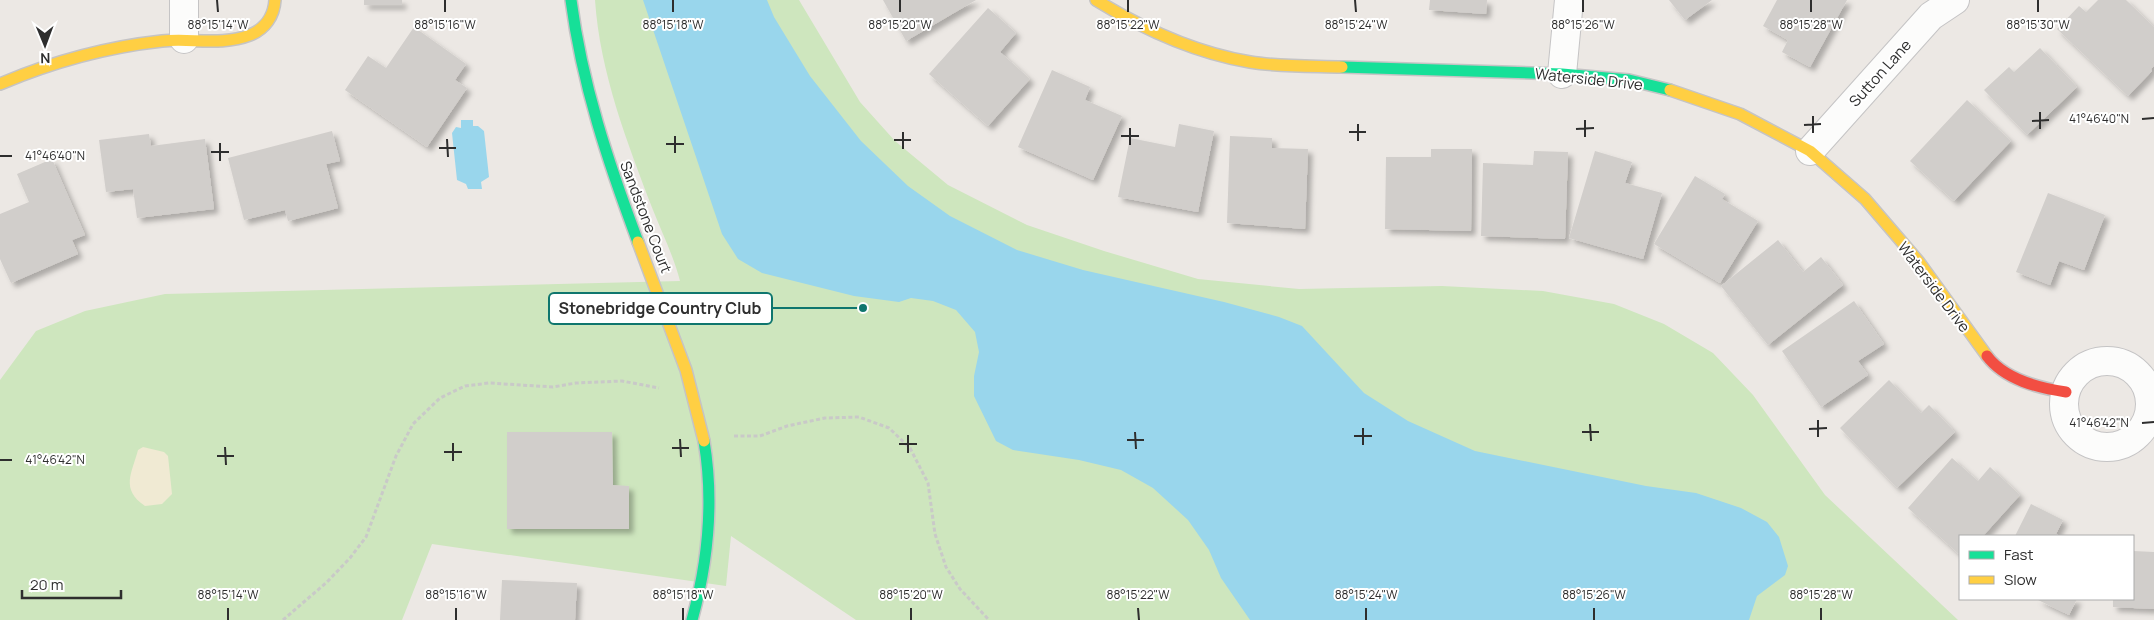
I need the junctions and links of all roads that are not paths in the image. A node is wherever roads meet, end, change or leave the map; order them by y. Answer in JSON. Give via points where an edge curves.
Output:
{"nodes":[{"id":1,"x":184,"y":0,"type":"edge"},
{"id":2,"x":275,"y":0,"type":"edge"},
{"id":3,"x":571,"y":0,"type":"edge"},
{"id":4,"x":1096,"y":0,"type":"edge"},
{"id":5,"x":1569,"y":0,"type":"edge"},
{"id":6,"x":1955,"y":0,"type":"edge"},
{"id":7,"x":1935,"y":8,"type":"edge"},
{"id":8,"x":184,"y":39,"type":"junction"},
{"id":9,"x":1562,"y":74,"type":"junction"},
{"id":10,"x":0,"y":84,"type":"edge"},
{"id":11,"x":1810,"y":151,"type":"junction"},
{"id":12,"x":2066,"y":392,"type":"dead end"},
{"id":13,"x":692,"y":620,"type":"edge"}],
"edges":[{"from":1,"to":8,"type":"street"},
{"from":2,"to":8,"type":"street","via":[[268,23],[252,35],[235,40]]},
{"from":3,"to":13,"type":"street","name":"Sandstone Court","via":[[583,79],[599,136],[685,364],[705,448],[708,523],[704,565]]},
{"from":4,"to":9,"type":"street","name":"Waterside Drive","via":[[1178,42],[1250,62]]},
{"from":5,"to":9,"type":"street"},
{"from":6,"to":7,"type":"street","name":"Sutton Lane"},
{"from":7,"to":11,"type":"street","name":"Sutton Lane"},
{"from":8,"to":10,"type":"street","via":[[121,46],[40,67]]},
{"from":9,"to":11,"type":"street","name":"Waterside Drive","via":[[1628,80],[1683,93],[1740,114]]},
{"from":11,"to":12,"type":"street","name":"Waterside Drive","via":[[1864,199],[1913,255],[1991,361],[2013,377],[2044,389]]}]}
